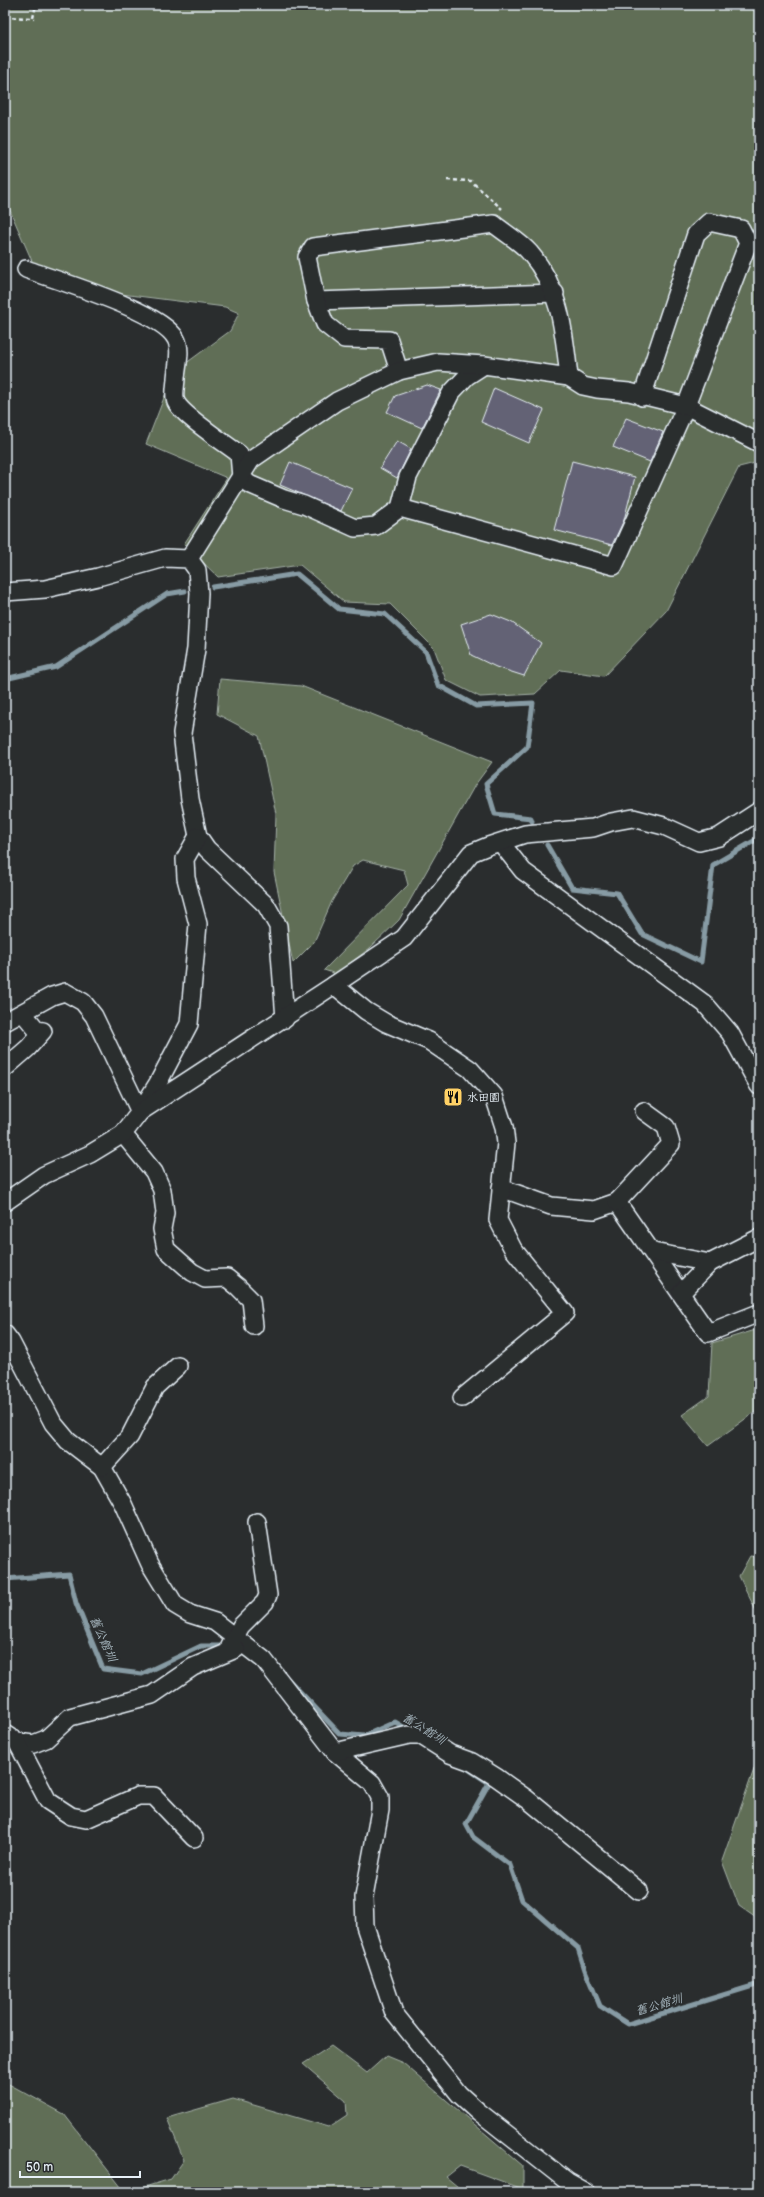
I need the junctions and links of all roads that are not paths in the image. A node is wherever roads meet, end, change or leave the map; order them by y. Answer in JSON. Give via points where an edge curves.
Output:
{"nodes":[{"id":1,"x":26,"y":269,"type":"dead end"},
{"id":2,"x":555,"y":293,"type":"junction"},
{"id":3,"x":316,"y":301,"type":"junction"},
{"id":4,"x":484,"y":365,"type":"junction"},
{"id":5,"x":399,"y":371,"type":"junction"},
{"id":6,"x":570,"y":378,"type":"junction"},
{"id":7,"x":642,"y":397,"type":"junction"},
{"id":8,"x":686,"y":406,"type":"junction"},
{"id":9,"x":759,"y":443,"type":"edge"},
{"id":10,"x":241,"y":477,"type":"junction"},
{"id":11,"x":400,"y":508,"type":"junction"},
{"id":12,"x":189,"y":559,"type":"junction"},
{"id":13,"x":5,"y":592,"type":"edge"},
{"id":14,"x":759,"y":811,"type":"edge"},
{"id":15,"x":198,"y":836,"type":"junction"},
{"id":16,"x":501,"y":843,"type":"junction"},
{"id":17,"x":334,"y":985,"type":"junction"},
{"id":18,"x":23,"y":1013,"type":"junction"},
{"id":19,"x":285,"y":1019,"type":"junction"},
{"id":20,"x":5,"y":1022,"type":"edge"},
{"id":21,"x":5,"y":1068,"type":"edge"},
{"id":22,"x":759,"y":1086,"type":"edge"},
{"id":23,"x":644,"y":1111,"type":"dead end"},
{"id":24,"x":140,"y":1112,"type":"junction"},
{"id":25,"x":123,"y":1134,"type":"junction"},
{"id":26,"x":501,"y":1188,"type":"junction"},
{"id":27,"x":5,"y":1202,"type":"edge"},
{"id":28,"x":617,"y":1202,"type":"junction"},
{"id":29,"x":759,"y":1238,"type":"edge"},
{"id":30,"x":653,"y":1252,"type":"junction"},
{"id":31,"x":710,"y":1263,"type":"junction"},
{"id":32,"x":680,"y":1293,"type":"junction"},
{"id":33,"x":759,"y":1313,"type":"edge"},
{"id":34,"x":254,"y":1326,"type":"dead end"},
{"id":35,"x":5,"y":1334,"type":"edge"},
{"id":36,"x":178,"y":1366,"type":"dead end"},
{"id":37,"x":462,"y":1398,"type":"dead end"},
{"id":38,"x":102,"y":1467,"type":"junction"},
{"id":39,"x":257,"y":1522,"type":"dead end"},
{"id":40,"x":236,"y":1638,"type":"junction"},
{"id":41,"x":11,"y":1738,"type":"edge"},
{"id":42,"x":335,"y":1752,"type":"junction"},
{"id":43,"x":194,"y":1838,"type":"dead end"},
{"id":44,"x":639,"y":1891,"type":"dead end"},
{"id":45,"x":586,"y":2192,"type":"edge"}],
"edges":[{"from":1,"to":10,"type":"street","via":[[140,311],[172,333],[179,348],[176,402],[184,412],[239,454]]},
{"from":2,"to":3,"type":"street"},
{"from":2,"to":3,"type":"street","via":[[530,253],[494,224],[313,247],[307,257]]},
{"from":2,"to":6,"type":"street"},
{"from":3,"to":5,"type":"street","via":[[326,324],[344,339],[388,340]]},
{"from":4,"to":5,"type":"street","via":[[438,362]]},
{"from":4,"to":6,"type":"street"},
{"from":4,"to":11,"type":"street","via":[[466,376],[451,393],[408,476]]},
{"from":5,"to":10,"type":"street","via":[[337,401],[296,428],[250,460]]},
{"from":6,"to":7,"type":"street","via":[[583,386],[629,392]]},
{"from":7,"to":8,"type":"street"},
{"from":7,"to":8,"type":"street","via":[[696,234],[709,222],[741,229],[748,243]]},
{"from":8,"to":9,"type":"street"},
{"from":8,"to":11,"type":"street","via":[[614,566]]},
{"from":10,"to":11,"type":"street","via":[[249,484],[355,528],[376,526]]},
{"from":10,"to":12,"type":"street"},
{"from":12,"to":13,"type":"street","via":[[166,558],[52,587]]},
{"from":12,"to":15,"type":"street","via":[[197,570],[200,593],[196,649],[182,733],[190,799]]},
{"from":14,"to":16,"type":"street","via":[[719,837],[699,842],[664,826],[633,818],[593,828],[525,834]]},
{"from":15,"to":19,"type":"street","via":[[207,849],[266,905],[278,926]]},
{"from":15,"to":24,"type":"street","via":[[185,859],[186,878],[198,924],[189,1024]]},
{"from":16,"to":17,"type":"street","via":[[470,853],[404,938]]},
{"from":16,"to":22,"type":"street","via":[[523,871],[705,1004],[730,1033]]},
{"from":17,"to":19,"type":"street"},
{"from":17,"to":26,"type":"street","via":[[366,1011],[386,1023],[429,1041],[470,1069],[494,1096],[504,1127],[506,1143]]},
{"from":18,"to":20,"type":"street"},
{"from":18,"to":21,"type":"street","via":[[37,1030],[43,1031]]},
{"from":18,"to":24,"type":"street","via":[[52,996],[65,992],[83,1002],[94,1016]]},
{"from":19,"to":24,"type":"street"},
{"from":23,"to":28,"type":"street","via":[[666,1127],[671,1144]]},
{"from":24,"to":25,"type":"street"},
{"from":25,"to":27,"type":"street","via":[[90,1154],[44,1175]]},
{"from":25,"to":34,"type":"street","via":[[154,1172],[162,1190],[165,1213],[162,1229],[166,1249],[192,1272],[205,1279],[227,1278],[238,1287],[251,1300]]},
{"from":26,"to":28,"type":"street","via":[[551,1206],[594,1210]]},
{"from":26,"to":37,"type":"street","via":[[498,1220],[504,1232],[513,1249],[565,1313]]},
{"from":28,"to":30,"type":"street"},
{"from":29,"to":31,"type":"street"},
{"from":30,"to":31,"type":"street"},
{"from":30,"to":32,"type":"street"},
{"from":31,"to":32,"type":"street"},
{"from":32,"to":33,"type":"street","via":[[708,1333]]},
{"from":35,"to":38,"type":"street","via":[[53,1423],[68,1441]]},
{"from":36,"to":38,"type":"street","via":[[155,1387],[130,1436]]},
{"from":38,"to":40,"type":"street","via":[[123,1504],[150,1564],[175,1605],[190,1614],[215,1622]]},
{"from":39,"to":40,"type":"street","via":[[268,1594],[265,1602],[241,1626]]},
{"from":40,"to":41,"type":"street","via":[[230,1646],[236,1649],[194,1667],[152,1694],[70,1718],[46,1739],[33,1744]]},
{"from":40,"to":42,"type":"street","via":[[264,1660]]},
{"from":41,"to":43,"type":"street","via":[[48,1801],[71,1816],[86,1819],[138,1796],[154,1796]]},
{"from":42,"to":44,"type":"street","via":[[409,1735],[420,1736],[450,1754],[472,1762],[503,1782]]},
{"from":42,"to":45,"type":"street","via":[[372,1783],[380,1797],[380,1810],[364,1897],[365,1926],[394,2013],[459,2094],[568,2182]]}]}
